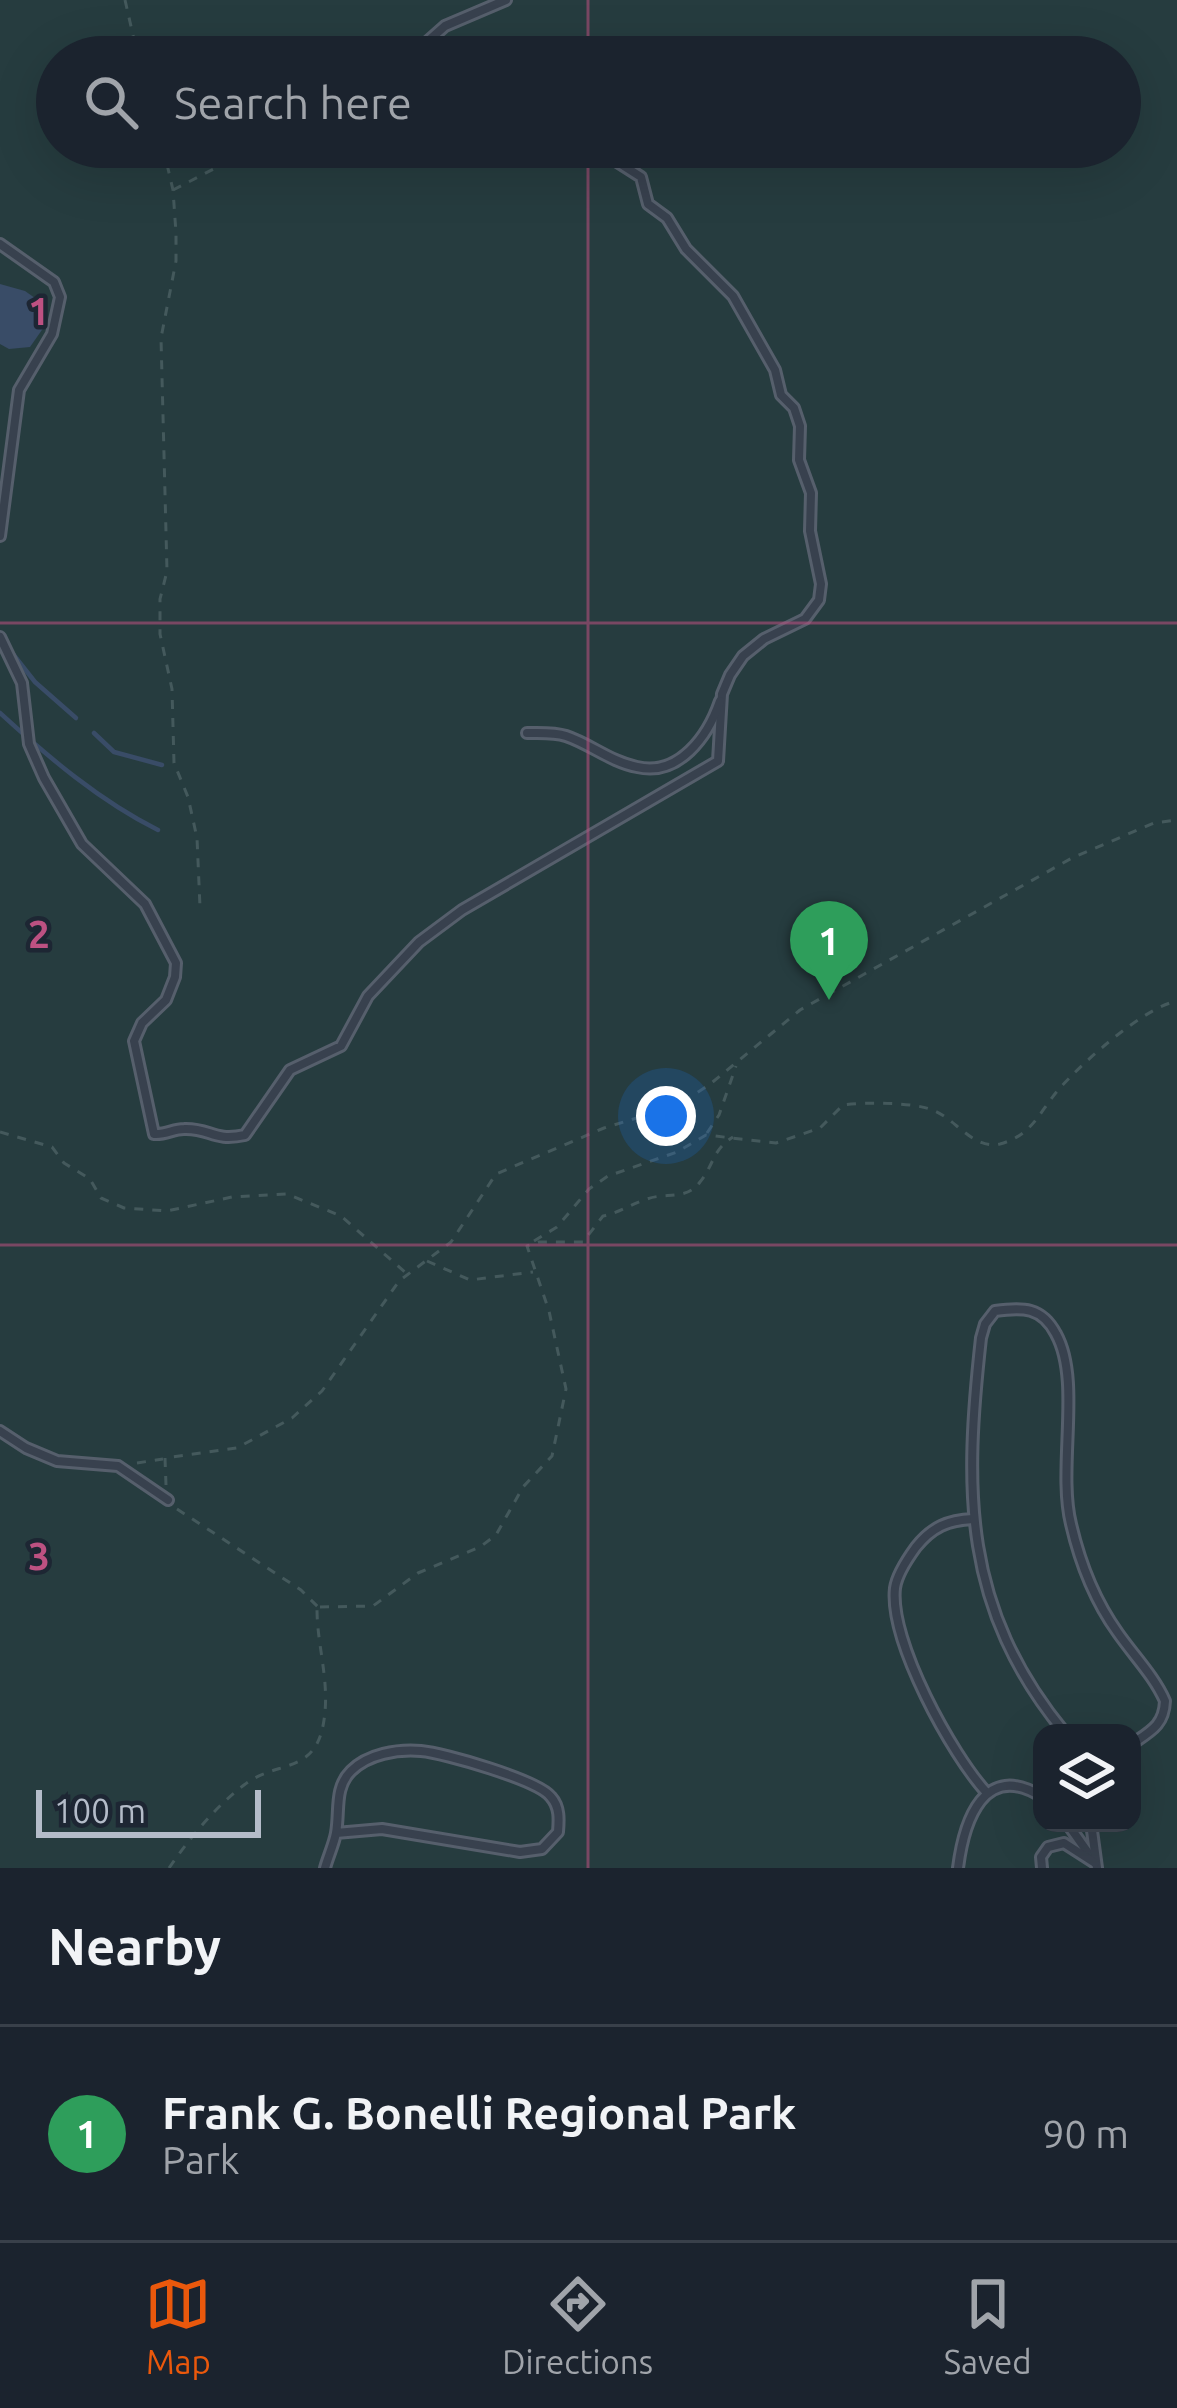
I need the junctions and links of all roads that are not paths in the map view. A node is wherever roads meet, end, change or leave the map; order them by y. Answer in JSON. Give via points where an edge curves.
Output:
{"nodes":[{"id":1,"x":506,"y":0,"type":"edge"},
{"id":2,"x":434,"y":36,"type":"edge"},
{"id":3,"x":628,"y":168,"type":"edge"},
{"id":4,"x":0,"y":244,"type":"edge"},
{"id":5,"x":0,"y":536,"type":"edge"},
{"id":6,"x":0,"y":637,"type":"edge"},
{"id":7,"x":722,"y":694,"type":"junction"},
{"id":8,"x":527,"y":733,"type":"dead end"},
{"id":9,"x":0,"y":1431,"type":"edge"},
{"id":10,"x":168,"y":1500,"type":"road end"},
{"id":11,"x":973,"y":1519,"type":"junction"},
{"id":12,"x":1058,"y":1724,"type":"edge"},
{"id":13,"x":1141,"y":1738,"type":"edge"},
{"id":14,"x":1033,"y":1791,"type":"edge"},
{"id":15,"x":987,"y":1793,"type":"junction"},
{"id":16,"x":1073,"y":1832,"type":"edge"},
{"id":17,"x":1091,"y":1832,"type":"edge"},
{"id":18,"x":336,"y":1833,"type":"junction"},
{"id":19,"x":1096,"y":1865,"type":"edge"},
{"id":20,"x":325,"y":1868,"type":"edge"},
{"id":21,"x":958,"y":1868,"type":"edge"},
{"id":22,"x":1042,"y":1868,"type":"edge"}],
"edges":[{"from":1,"to":2,"type":"lane"},
{"from":3,"to":7,"type":"lane","via":[[641,176],[648,204],[733,296],[800,426],[819,600],[805,619],[743,656]]},
{"from":4,"to":5,"type":"lane","via":[[54,282],[60,298],[52,334],[19,390]]},
{"from":6,"to":7,"type":"lane","via":[[22,682],[29,744],[44,778],[82,844],[146,904],[176,962],[166,1000],[134,1041],[154,1134],[190,1129],[221,1140],[245,1135],[290,1070],[341,1046],[368,996],[419,942],[718,761]]},
{"from":7,"to":8,"type":"lane","via":[[694,748],[660,766],[642,769],[564,735]]},
{"from":9,"to":10,"type":"lane","via":[[57,1461],[118,1466]]},
{"from":11,"to":12,"type":"lane","via":[[1004,1635]]},
{"from":11,"to":13,"type":"lane","via":[[981,1338],[995,1311],[1028,1307],[1046,1316],[1064,1348],[1065,1491],[1078,1551],[1099,1603],[1165,1701],[1165,1716]]},
{"from":11,"to":15,"type":"lane","via":[[932,1531],[895,1587],[916,1674]]},
{"from":14,"to":15,"type":"lane","via":[[1001,1786]]},
{"from":15,"to":21,"type":"lane","via":[[970,1815]]},
{"from":16,"to":19,"type":"lane"},
{"from":17,"to":19,"type":"lane"},
{"from":18,"to":18,"type":"lane","via":[[382,1829],[520,1852],[542,1849],[558,1832],[560,1815],[551,1796],[532,1784],[424,1751],[393,1752],[347,1775]]},
{"from":18,"to":20,"type":"lane"},
{"from":19,"to":22,"type":"lane","via":[[1064,1844],[1048,1847]]}]}
